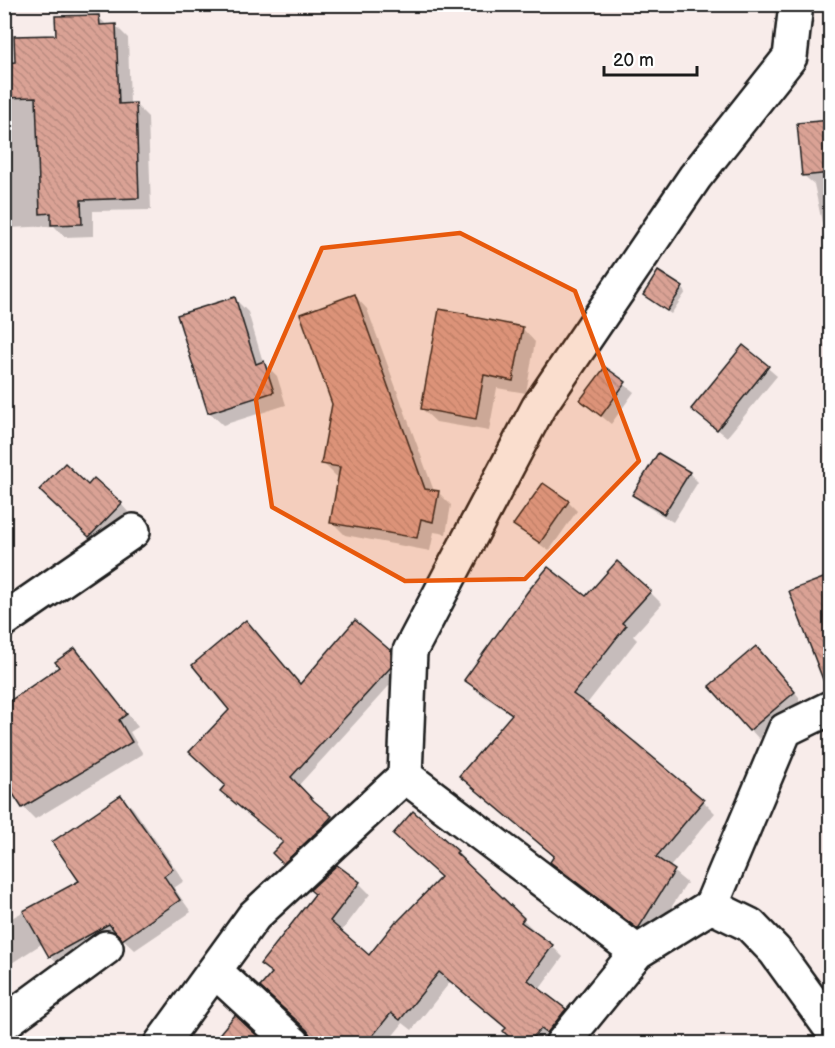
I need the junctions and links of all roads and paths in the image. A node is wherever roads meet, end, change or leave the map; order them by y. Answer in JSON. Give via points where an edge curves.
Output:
{"nodes":[{"id":1,"x":796,"y":4,"type":"edge"},
{"id":2,"x":133,"y":531,"type":"dead end"},
{"id":3,"x":4,"y":620,"type":"edge"},
{"id":4,"x":831,"y":708,"type":"edge"},
{"id":5,"x":405,"y":776,"type":"junction"},
{"id":6,"x":711,"y":906,"type":"junction"},
{"id":7,"x":106,"y":948,"type":"dead end"},
{"id":8,"x":637,"y":952,"type":"junction"},
{"id":9,"x":215,"y":970,"type":"junction"},
{"id":10,"x":4,"y":1023,"type":"edge"},
{"id":11,"x":831,"y":1027,"type":"edge"},
{"id":12,"x":161,"y":1044,"type":"edge"},
{"id":13,"x":294,"y":1044,"type":"edge"},
{"id":14,"x":562,"y":1044,"type":"edge"}],
"edges":[{"from":1,"to":5,"type":"street","via":[[790,57],[695,177],[538,408],[410,651]]},
{"from":2,"to":3,"type":"street"},
{"from":4,"to":6,"type":"street","via":[[785,730]]},
{"from":5,"to":8,"type":"street"},
{"from":5,"to":9,"type":"street","via":[[254,916]]},
{"from":6,"to":8,"type":"street"},
{"from":6,"to":11,"type":"street","via":[[750,925],[775,951]]},
{"from":7,"to":10,"type":"street"},
{"from":8,"to":14,"type":"street"},
{"from":9,"to":12,"type":"street"},
{"from":9,"to":13,"type":"street"}]}
